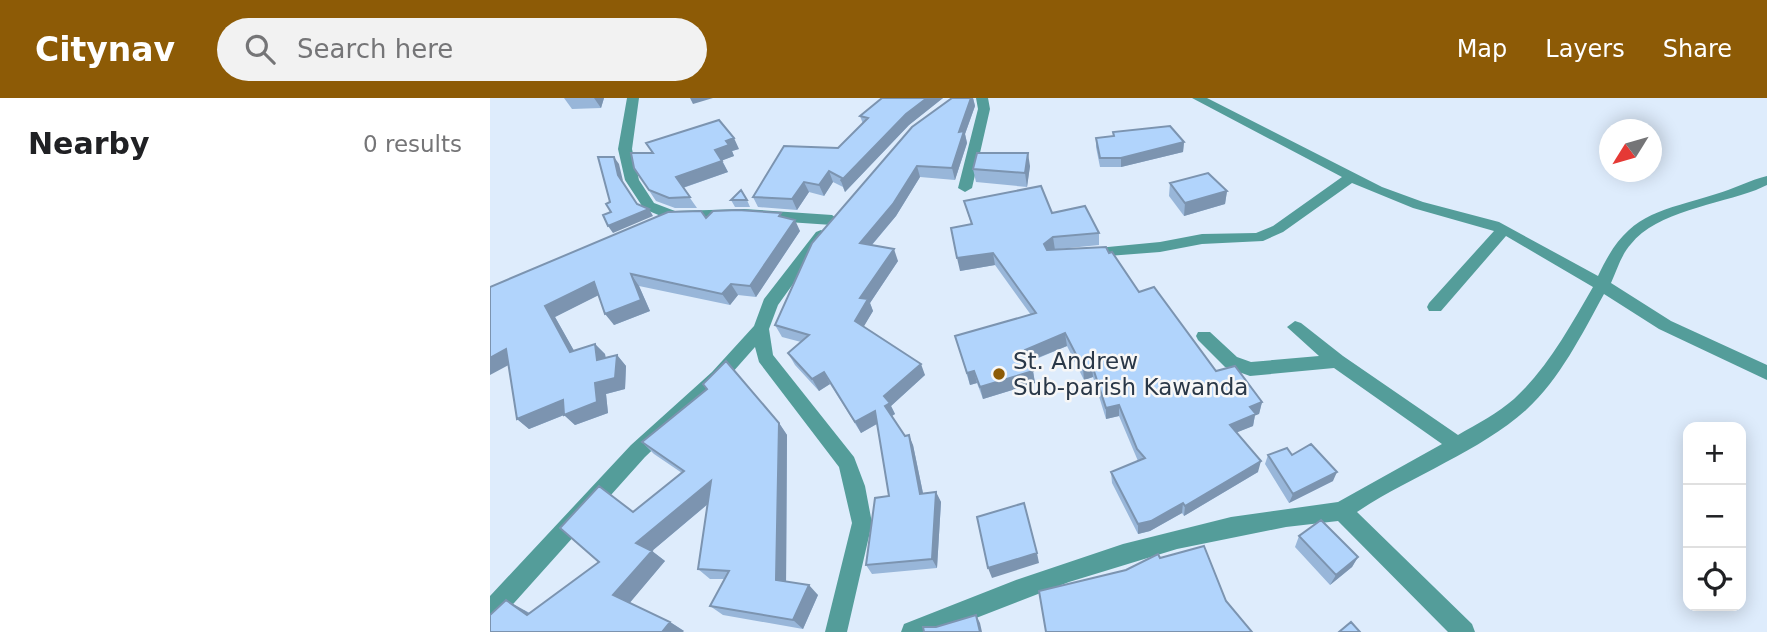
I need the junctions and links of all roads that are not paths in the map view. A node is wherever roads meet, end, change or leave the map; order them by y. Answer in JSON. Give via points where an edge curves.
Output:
{"nodes":[{"id":1,"x":633,"y":98,"type":"edge"},
{"id":2,"x":982,"y":98,"type":"edge"},
{"id":3,"x":1198,"y":98,"type":"edge"},
{"id":4,"x":1351,"y":177,"type":"junction"},
{"id":5,"x":1767,"y":180,"type":"edge"},
{"id":6,"x":965,"y":188,"type":"dead end"},
{"id":7,"x":673,"y":216,"type":"junction"},
{"id":8,"x":648,"y":227,"type":"edge"},
{"id":9,"x":1503,"y":229,"type":"junction"},
{"id":10,"x":1069,"y":255,"type":"edge"},
{"id":11,"x":1601,"y":287,"type":"junction"},
{"id":12,"x":1435,"y":307,"type":"dead end"},
{"id":13,"x":1295,"y":327,"type":"dead end"},
{"id":14,"x":761,"y":329,"type":"junction"},
{"id":15,"x":1204,"y":337,"type":"dead end"},
{"id":16,"x":1337,"y":361,"type":"junction"},
{"id":17,"x":1767,"y":373,"type":"edge"},
{"id":18,"x":1460,"y":446,"type":"junction"},
{"id":19,"x":1342,"y":511,"type":"junction"},
{"id":20,"x":490,"y":613,"type":"edge"},
{"id":21,"x":836,"y":632,"type":"edge"},
{"id":22,"x":912,"y":632,"type":"edge"},
{"id":23,"x":1464,"y":632,"type":"edge"}],
"edges":[{"from":1,"to":7,"type":"street","via":[[625,149],[632,180],[649,206]]},
{"from":2,"to":6,"type":"street","via":[[984,109]]},
{"from":3,"to":4,"type":"street"},
{"from":4,"to":9,"type":"street","via":[[1418,205]]},
{"from":4,"to":10,"type":"street","via":[[1258,239],[1202,239]]},
{"from":5,"to":11,"type":"street","via":[[1637,229],[1619,246]]},
{"from":7,"to":8,"type":"street"},
{"from":7,"to":14,"type":"street","via":[[836,215],[770,303]]},
{"from":9,"to":11,"type":"street"},
{"from":9,"to":12,"type":"street"},
{"from":11,"to":17,"type":"street","via":[[1665,325]]},
{"from":11,"to":18,"type":"street","via":[[1561,353],[1520,404]]},
{"from":13,"to":16,"type":"street"},
{"from":14,"to":20,"type":"street","via":[[718,377],[638,451]]},
{"from":14,"to":21,"type":"street","via":[[765,358],[847,463],[855,486],[862,523]]},
{"from":15,"to":16,"type":"street","via":[[1231,362],[1250,369]]},
{"from":16,"to":18,"type":"street"},
{"from":18,"to":19,"type":"street"},
{"from":19,"to":22,"type":"street","via":[[1292,515],[1150,546],[1005,593]]},
{"from":19,"to":23,"type":"street"}]}
